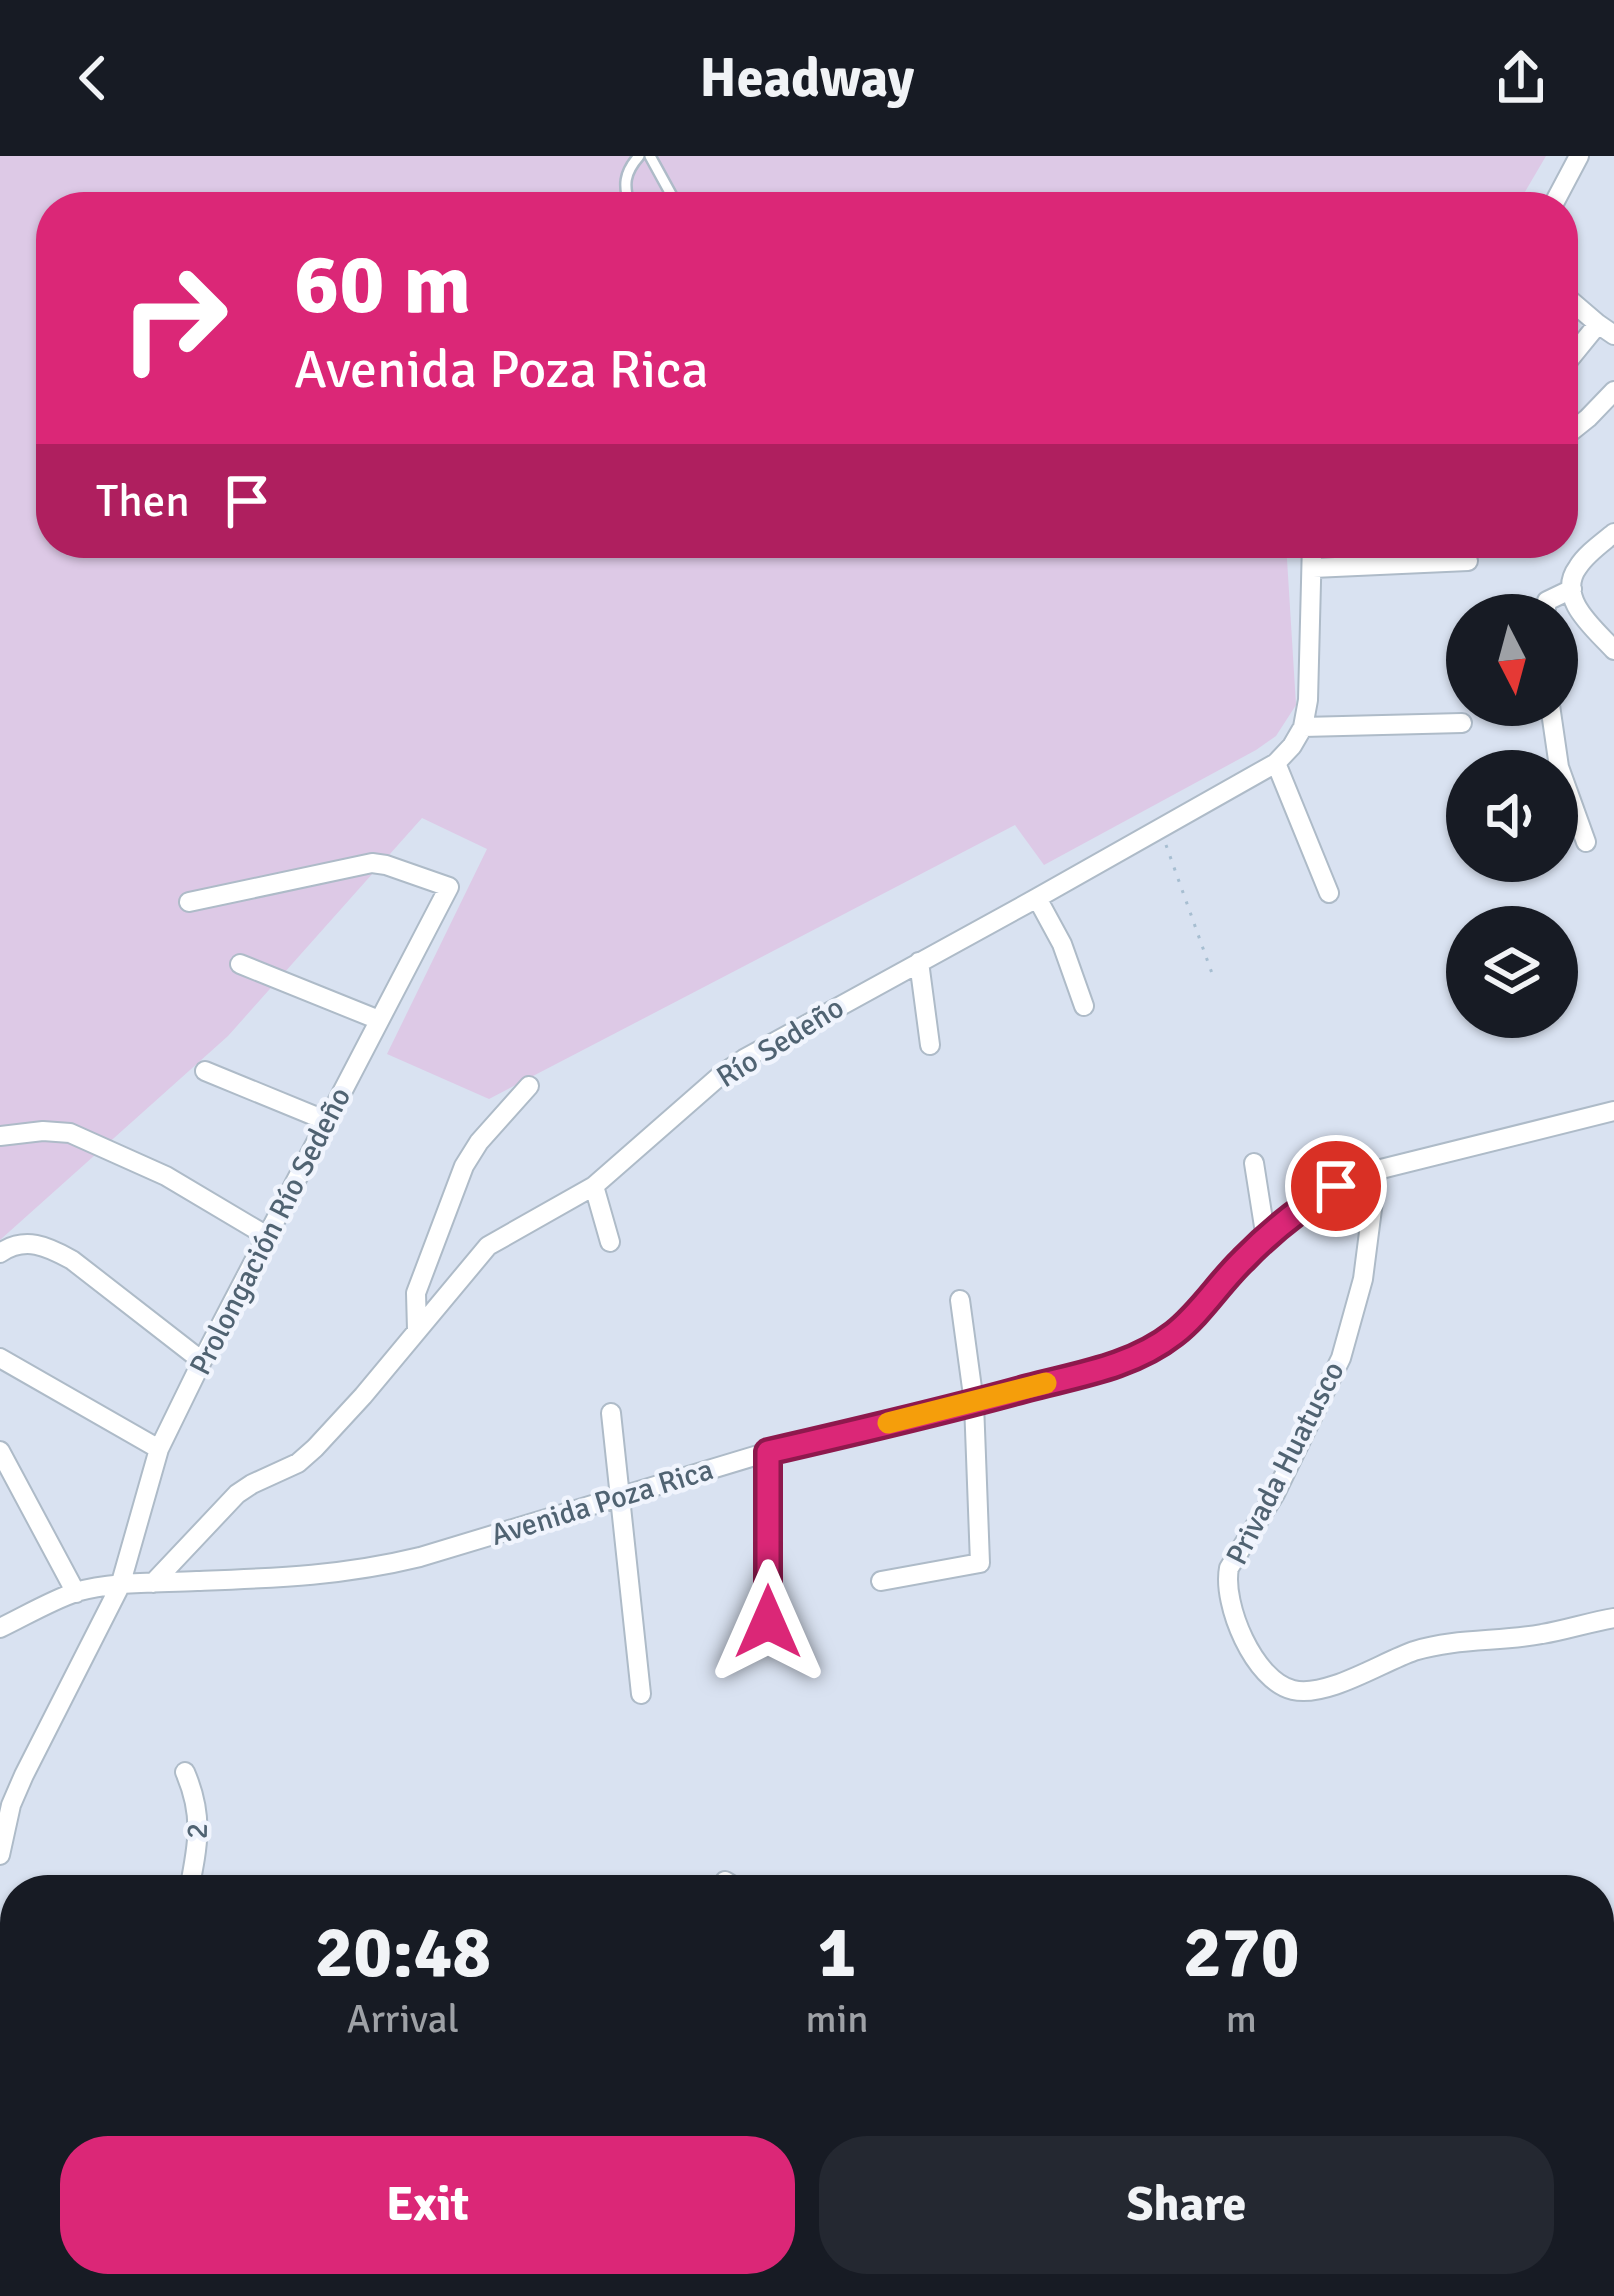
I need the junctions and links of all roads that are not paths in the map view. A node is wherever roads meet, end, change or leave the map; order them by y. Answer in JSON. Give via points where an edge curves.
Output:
{"nodes":[{"id":1,"x":639,"y":156,"type":"edge"},
{"id":2,"x":650,"y":156,"type":"edge"},
{"id":3,"x":1579,"y":156,"type":"edge"},
{"id":4,"x":626,"y":192,"type":"edge"},
{"id":5,"x":670,"y":192,"type":"edge"},
{"id":6,"x":1560,"y":192,"type":"edge"},
{"id":7,"x":1578,"y":307,"type":"edge"},
{"id":8,"x":1606,"y":330,"type":"edge"},
{"id":9,"x":1578,"y":354,"type":"edge"},
{"id":10,"x":1614,"y":391,"type":"edge"},
{"id":11,"x":1578,"y":424,"type":"edge"},
{"id":12,"x":1614,"y":533,"type":"edge"},
{"id":13,"x":1313,"y":558,"type":"edge"},
{"id":14,"x":1381,"y":558,"type":"edge"},
{"id":15,"x":1448,"y":558,"type":"edge"},
{"id":16,"x":1468,"y":561,"type":"dead end"},
{"id":17,"x":1313,"y":568,"type":"junction"},
{"id":18,"x":1572,"y":589,"type":"junction"},
{"id":19,"x":1562,"y":594,"type":"edge"},
{"id":20,"x":1614,"y":650,"type":"edge"},
{"id":21,"x":1446,"y":723,"type":"edge"},
{"id":22,"x":1553,"y":726,"type":"edge"},
{"id":23,"x":1303,"y":727,"type":"junction"},
{"id":24,"x":1276,"y":763,"type":"junction"},
{"id":25,"x":1586,"y":842,"type":"dead end"},
{"id":26,"x":1329,"y":892,"type":"dead end"},
{"id":27,"x":1037,"y":898,"type":"junction"},
{"id":28,"x":189,"y":902,"type":"dead end"},
{"id":29,"x":919,"y":962,"type":"junction"},
{"id":30,"x":240,"y":964,"type":"dead end"},
{"id":31,"x":1084,"y":1006,"type":"dead end"},
{"id":32,"x":379,"y":1020,"type":"junction"},
{"id":33,"x":930,"y":1045,"type":"dead end"},
{"id":34,"x":205,"y":1070,"type":"dead end"},
{"id":35,"x":529,"y":1086,"type":"dead end"},
{"id":36,"x":1614,"y":1111,"type":"edge"},
{"id":37,"x":327,"y":1120,"type":"junction"},
{"id":38,"x":0,"y":1136,"type":"edge"},
{"id":39,"x":1254,"y":1163,"type":"dead end"},
{"id":40,"x":1377,"y":1170,"type":"junction"},
{"id":41,"x":594,"y":1186,"type":"junction"},
{"id":42,"x":267,"y":1236,"type":"junction"},
{"id":43,"x":1266,"y":1239,"type":"junction"},
{"id":44,"x":610,"y":1242,"type":"dead end"},
{"id":45,"x":0,"y":1253,"type":"edge"},
{"id":46,"x":960,"y":1300,"type":"dead end"},
{"id":47,"x":417,"y":1330,"type":"junction"},
{"id":48,"x":0,"y":1358,"type":"edge"},
{"id":49,"x":202,"y":1360,"type":"junction"},
{"id":50,"x":974,"y":1403,"type":"junction"},
{"id":51,"x":611,"y":1413,"type":"dead end"},
{"id":52,"x":159,"y":1449,"type":"junction"},
{"id":53,"x":0,"y":1451,"type":"edge"},
{"id":54,"x":768,"y":1452,"type":"junction"},
{"id":55,"x":621,"y":1496,"type":"junction"},
{"id":56,"x":881,"y":1581,"type":"dead end"},
{"id":57,"x":153,"y":1583,"type":"junction"},
{"id":58,"x":120,"y":1586,"type":"junction"},
{"id":59,"x":76,"y":1592,"type":"junction"},
{"id":60,"x":1614,"y":1618,"type":"edge"},
{"id":61,"x":768,"y":1622,"type":"dead end"},
{"id":62,"x":0,"y":1628,"type":"edge"},
{"id":63,"x":641,"y":1694,"type":"dead end"},
{"id":64,"x":185,"y":1772,"type":"dead end"},
{"id":65,"x":0,"y":1855,"type":"edge"},
{"id":66,"x":192,"y":1875,"type":"edge"}],
"edges":[{"from":1,"to":4,"type":"lane","via":[[627,169]]},
{"from":2,"to":5,"type":"lane"},
{"from":3,"to":6,"type":"street"},
{"from":7,"to":8,"type":"street"},
{"from":8,"to":9,"type":"street"},
{"from":10,"to":11,"type":"street"},
{"from":12,"to":18,"type":"street","via":[[1578,565]]},
{"from":13,"to":17,"type":"street"},
{"from":14,"to":17,"type":"street"},
{"from":15,"to":16,"type":"street"},
{"from":17,"to":23,"type":"street"},
{"from":18,"to":19,"type":"street"},
{"from":18,"to":20,"type":"street","via":[[1580,613]]},
{"from":21,"to":23,"type":"street"},
{"from":22,"to":25,"type":"street"},
{"from":23,"to":24,"type":"street","name":"Río Sedeño"},
{"from":24,"to":26,"type":"street"},
{"from":24,"to":27,"type":"street","name":"Río Sedeño"},
{"from":27,"to":29,"type":"street","name":"Río Sedeño"},
{"from":27,"to":31,"type":"street"},
{"from":28,"to":32,"type":"street","name":"Prolongación Río Sedeño","via":[[372,863],[448,887]]},
{"from":29,"to":33,"type":"street"},
{"from":29,"to":41,"type":"street","name":"Río Sedeño","via":[[744,1058]]},
{"from":30,"to":32,"type":"street"},
{"from":32,"to":37,"type":"street","name":"Prolongación Río Sedeño"},
{"from":34,"to":37,"type":"street"},
{"from":35,"to":47,"type":"street","via":[[464,1166],[416,1293]]},
{"from":36,"to":40,"type":"street","name":"Avenida Poza Rica"},
{"from":37,"to":42,"type":"street","name":"Prolongación Río Sedeño"},
{"from":38,"to":42,"type":"street","via":[[70,1133],[166,1176]]},
{"from":39,"to":43,"type":"street"},
{"from":40,"to":43,"type":"street","name":"Avenida Poza Rica","via":[[1316,1198]]},
{"from":40,"to":60,"type":"street","name":"Privada Huatusco","via":[[1363,1279],[1341,1358],[1275,1494],[1228,1568],[1240,1633],[1275,1682],[1310,1691],[1436,1646]]},
{"from":41,"to":44,"type":"street"},
{"from":41,"to":47,"type":"street","name":"Río Sedeño","via":[[488,1246]]},
{"from":42,"to":49,"type":"street","name":"Prolongación Río Sedeño"},
{"from":43,"to":50,"type":"street","name":"Avenida Poza Rica","via":[[1175,1334],[1146,1352]]},
{"from":45,"to":49,"type":"street","via":[[19,1244],[49,1247]]},
{"from":46,"to":50,"type":"street"},
{"from":47,"to":57,"type":"street","name":"Río Sedeño","via":[[315,1448],[237,1494]]},
{"from":48,"to":52,"type":"street"},
{"from":49,"to":52,"type":"street","name":"Prolongación Río Sedeño"},
{"from":50,"to":54,"type":"street","name":"Avenida Poza Rica"},
{"from":50,"to":56,"type":"street","via":[[980,1563]]},
{"from":51,"to":55,"type":"street"},
{"from":52,"to":58,"type":"street","name":"Prolongación Río Sedeño"},
{"from":53,"to":59,"type":"street"},
{"from":54,"to":55,"type":"street","name":"Avenida Poza Rica"},
{"from":54,"to":61,"type":"street"},
{"from":55,"to":57,"type":"street","name":"Avenida Poza Rica","via":[[370,1569]]},
{"from":55,"to":63,"type":"street"},
{"from":57,"to":58,"type":"street"},
{"from":58,"to":59,"type":"street"},
{"from":58,"to":65,"type":"street","name":"Prolongación Río Sedeño","via":[[11,1804]]},
{"from":59,"to":62,"type":"street"},
{"from":64,"to":66,"type":"street","name":"2","via":[[199,1816]]}]}
